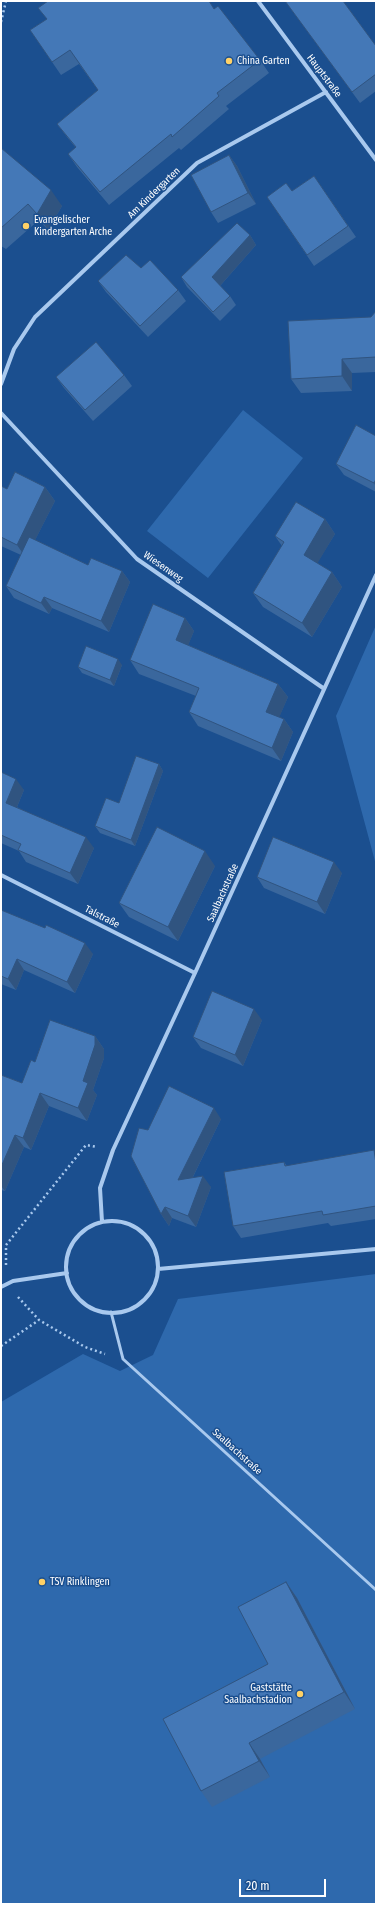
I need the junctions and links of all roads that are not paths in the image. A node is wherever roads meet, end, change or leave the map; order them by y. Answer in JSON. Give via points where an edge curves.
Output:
{"nodes":[{"id":1,"x":258,"y":1,"type":"edge"},
{"id":2,"x":326,"y":92,"type":"junction"},
{"id":3,"x":376,"y":160,"type":"edge"},
{"id":4,"x":1,"y":384,"type":"edge"},
{"id":5,"x":1,"y":413,"type":"edge"},
{"id":6,"x":376,"y":575,"type":"edge"},
{"id":7,"x":323,"y":688,"type":"junction"},
{"id":8,"x":1,"y":875,"type":"edge"},
{"id":9,"x":195,"y":973,"type":"junction"},
{"id":10,"x":102,"y":1222,"type":"junction"},
{"id":11,"x":376,"y":1249,"type":"edge"},
{"id":12,"x":158,"y":1269,"type":"junction"},
{"id":13,"x":67,"y":1273,"type":"junction"},
{"id":14,"x":1,"y":1287,"type":"edge"},
{"id":15,"x":111,"y":1312,"type":"junction"},
{"id":16,"x":376,"y":1590,"type":"edge"}],
"edges":[{"from":1,"to":2,"type":"street","name":"Hauptstraße"},
{"from":2,"to":3,"type":"street","name":"Hauptstraße"},
{"from":2,"to":4,"type":"street","name":"Am Kindergarten","via":[[197,163],[35,317],[14,349]]},
{"from":5,"to":7,"type":"street","name":"Wiesenweg","via":[[137,559]]},
{"from":6,"to":7,"type":"street","name":"Saalbachstraße"},
{"from":7,"to":9,"type":"street","name":"Saalbachstraße"},
{"from":8,"to":9,"type":"street","name":"Talstraße"},
{"from":9,"to":10,"type":"street","name":"Saalbachstraße","via":[[113,1150],[100,1188]]},
{"from":10,"to":12,"type":"street","via":[[116,1221],[129,1224],[141,1232],[151,1242]]},
{"from":10,"to":13,"type":"street","via":[[78,1235],[69,1253]]},
{"from":11,"to":12,"type":"street"},
{"from":12,"to":15,"type":"street","via":[[155,1283],[138,1305],[125,1311]]},
{"from":13,"to":14,"type":"street","via":[[13,1281]]},
{"from":13,"to":15,"type":"street","via":[[70,1285],[87,1305],[99,1311]]},
{"from":15,"to":16,"type":"lane","name":"Saalbachstraße","via":[[122,1359]]}]}
